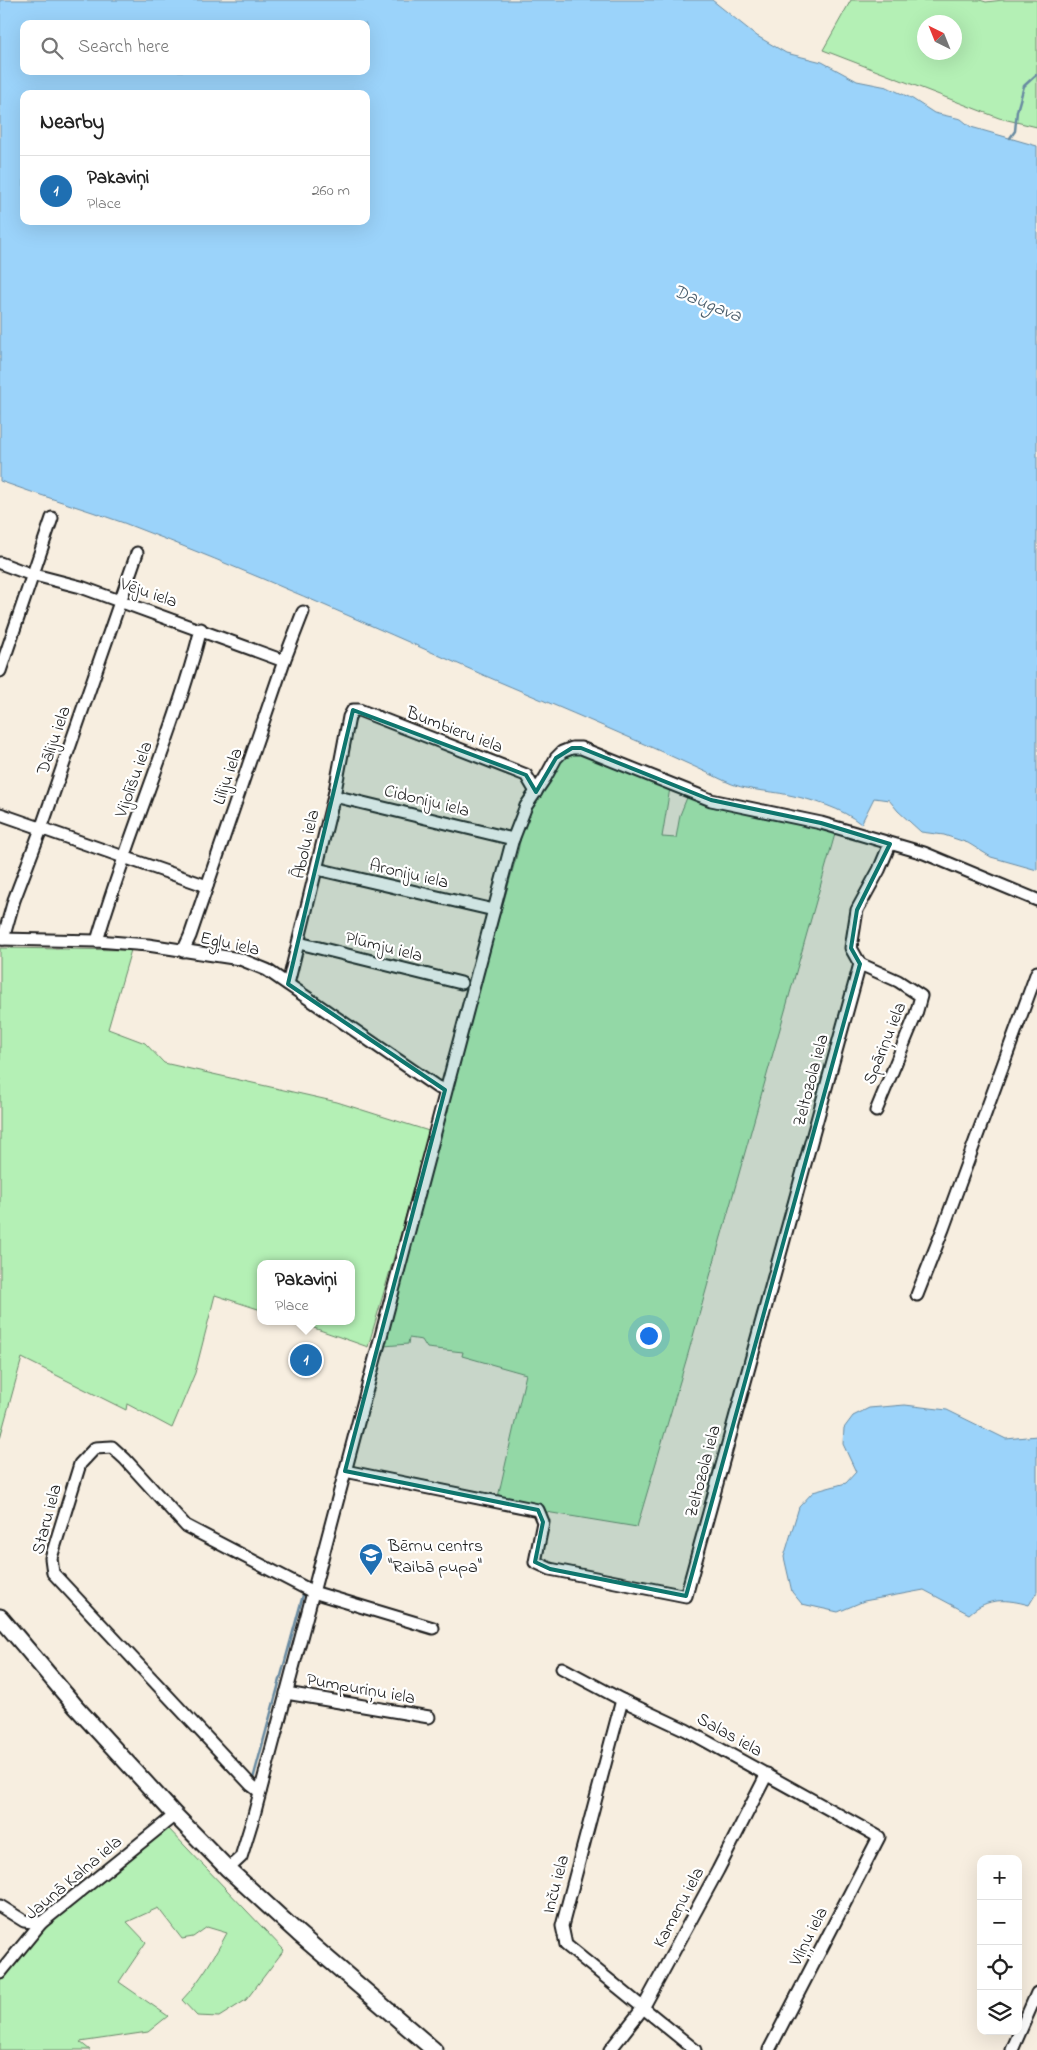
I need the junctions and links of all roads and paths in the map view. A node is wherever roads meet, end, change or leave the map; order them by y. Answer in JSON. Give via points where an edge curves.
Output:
{"nodes":[{"id":1,"x":52,"y":518,"type":"dead end"},
{"id":2,"x":137,"y":553,"type":"dead end"},
{"id":3,"x":0,"y":563,"type":"edge"},
{"id":4,"x":32,"y":574,"type":"junction"},
{"id":5,"x":120,"y":600,"type":"junction"},
{"id":6,"x":303,"y":612,"type":"dead end"},
{"id":7,"x":201,"y":629,"type":"junction"},
{"id":8,"x":284,"y":661,"type":"junction"},
{"id":9,"x":0,"y":670,"type":"edge"},
{"id":10,"x":353,"y":710,"type":"joint"},
{"id":11,"x":536,"y":792,"type":"junction"},
{"id":12,"x":334,"y":796,"type":"junction"},
{"id":13,"x":0,"y":814,"type":"edge"},
{"id":14,"x":41,"y":828,"type":"junction"},
{"id":15,"x":513,"y":839,"type":"junction"},
{"id":16,"x":890,"y":844,"type":"junction"},
{"id":17,"x":123,"y":857,"type":"junction"},
{"id":18,"x":317,"y":870,"type":"junction"},
{"id":19,"x":207,"y":886,"type":"junction"},
{"id":20,"x":1037,"y":900,"type":"edge"},
{"id":21,"x":494,"y":910,"type":"junction"},
{"id":22,"x":1,"y":939,"type":"edge"},
{"id":23,"x":97,"y":941,"type":"junction"},
{"id":24,"x":299,"y":944,"type":"junction"},
{"id":25,"x":183,"y":951,"type":"junction"},
{"id":26,"x":860,"y":964,"type":"junction"},
{"id":27,"x":1037,"y":972,"type":"edge"},
{"id":28,"x":461,"y":982,"type":"dead end"},
{"id":29,"x":288,"y":984,"type":"junction"},
{"id":30,"x":445,"y":1090,"type":"junction"},
{"id":31,"x":876,"y":1111,"type":"dead end"},
{"id":32,"x":917,"y":1295,"type":"dead end"},
{"id":33,"x":345,"y":1471,"type":"junction"},
{"id":34,"x":313,"y":1592,"type":"junction"},
{"id":35,"x":0,"y":1617,"type":"edge"},
{"id":36,"x":433,"y":1628,"type":"dead end"},
{"id":37,"x":562,"y":1668,"type":"dead end"},
{"id":38,"x":286,"y":1693,"type":"junction"},
{"id":39,"x":622,"y":1700,"type":"junction"},
{"id":40,"x":429,"y":1717,"type":"dead end"},
{"id":41,"x":767,"y":1774,"type":"junction"},
{"id":42,"x":260,"y":1792,"type":"junction"},
{"id":43,"x":175,"y":1815,"type":"junction"},
{"id":44,"x":879,"y":1837,"type":"joint"},
{"id":45,"x":228,"y":1869,"type":"junction"},
{"id":46,"x":0,"y":1906,"type":"edge"},
{"id":47,"x":41,"y":1923,"type":"junction"},
{"id":48,"x":0,"y":1973,"type":"edge"},
{"id":49,"x":1037,"y":1993,"type":"edge"},
{"id":50,"x":643,"y":2008,"type":"junction"},
{"id":51,"x":434,"y":2050,"type":"edge"},
{"id":52,"x":610,"y":2050,"type":"edge"},
{"id":53,"x":695,"y":2050,"type":"edge"},
{"id":54,"x":768,"y":2050,"type":"edge"},
{"id":55,"x":1012,"y":2050,"type":"edge"}],
"edges":[{"from":1,"to":4,"type":"street"},
{"from":2,"to":5,"type":"street","name":"Dāliju iela"},
{"from":3,"to":4,"type":"street","name":"Vēju iela"},
{"from":4,"to":5,"type":"street","name":"Vēju iela"},
{"from":4,"to":9,"type":"street"},
{"from":5,"to":7,"type":"street","name":"Vēju iela"},
{"from":5,"to":14,"type":"street","name":"Dāliju iela"},
{"from":6,"to":8,"type":"street","name":"Liliju iela"},
{"from":7,"to":8,"type":"street","name":"Vēju iela"},
{"from":7,"to":17,"type":"street","name":"Vijolīšu iela","via":[[191,669]]},
{"from":8,"to":19,"type":"street","name":"Liliju iela"},
{"from":10,"to":11,"type":"street","name":"Bumbieru iela","via":[[526,776]]},
{"from":10,"to":12,"type":"street","name":"Ābolu iela"},
{"from":11,"to":15,"type":"street","via":[[520,819]]},
{"from":11,"to":16,"type":"street","via":[[556,758],[572,748],[593,753],[711,800],[820,823]]},
{"from":12,"to":15,"type":"street","name":"Cidoniju iela"},
{"from":12,"to":18,"type":"street","name":"Ābolu iela"},
{"from":13,"to":14,"type":"street"},
{"from":14,"to":17,"type":"street"},
{"from":14,"to":22,"type":"street","name":"Dāliju iela"},
{"from":15,"to":21,"type":"street"},
{"from":16,"to":20,"type":"street","via":[[924,853]]},
{"from":16,"to":26,"type":"street","via":[[857,910],[851,948]]},
{"from":17,"to":19,"type":"street"},
{"from":17,"to":23,"type":"street","name":"Vijolīšu iela"},
{"from":18,"to":21,"type":"street","name":"Aroniju iela"},
{"from":18,"to":24,"type":"street","name":"Ābolu iela"},
{"from":19,"to":25,"type":"street","name":"Liliju iela"},
{"from":21,"to":30,"type":"street"},
{"from":22,"to":23,"type":"street","name":"Egļu iela"},
{"from":23,"to":25,"type":"street","name":"Egļu iela"},
{"from":24,"to":28,"type":"street","name":"Plūmju iela"},
{"from":24,"to":29,"type":"street","name":"Ābolu iela"},
{"from":25,"to":29,"type":"street","name":"Egļu iela","via":[[251,962]]},
{"from":26,"to":31,"type":"street","name":"Spāriņu iela","via":[[921,996]]},
{"from":26,"to":33,"type":"street","name":"Zeltozola iela","via":[[686,1596],[550,1569],[535,1562],[543,1522],[538,1510]]},
{"from":27,"to":32,"type":"street"},
{"from":29,"to":30,"type":"street","name":"Egļu iela"},
{"from":30,"to":33,"type":"street"},
{"from":33,"to":34,"type":"street"},
{"from":34,"to":36,"type":"street"},
{"from":34,"to":38,"type":"street"},
{"from":34,"to":42,"type":"street","name":"Staru iela","via":[[186,1526],[112,1447],[96,1448],[80,1464],[51,1558],[53,1573]]},
{"from":35,"to":43,"type":"main road","via":[[76,1707]]},
{"from":37,"to":39,"type":"street","name":"Salas iela"},
{"from":38,"to":40,"type":"street","name":"Pumpuriņu iela"},
{"from":38,"to":42,"type":"street"},
{"from":39,"to":41,"type":"street","name":"Salas iela"},
{"from":39,"to":50,"type":"street","name":"Inču iela","via":[[562,1926],[566,1945]]},
{"from":41,"to":44,"type":"street","name":"Salas iela"},
{"from":41,"to":50,"type":"street","name":"Kameņu iela"},
{"from":42,"to":45,"type":"street","via":[[241,1856]]},
{"from":43,"to":45,"type":"main road"},
{"from":43,"to":47,"type":"street","name":"Jaunā Kalna iela"},
{"from":44,"to":54,"type":"street","name":"Viļņu iela"},
{"from":45,"to":51,"type":"main road"},
{"from":46,"to":47,"type":"street","via":[[24,1921]]},
{"from":47,"to":48,"type":"street","name":"Jaunā Kalna iela"},
{"from":49,"to":55,"type":"street"},
{"from":50,"to":52,"type":"street","name":"Kameņu iela"},
{"from":50,"to":53,"type":"street","name":"Inču iela"}]}
